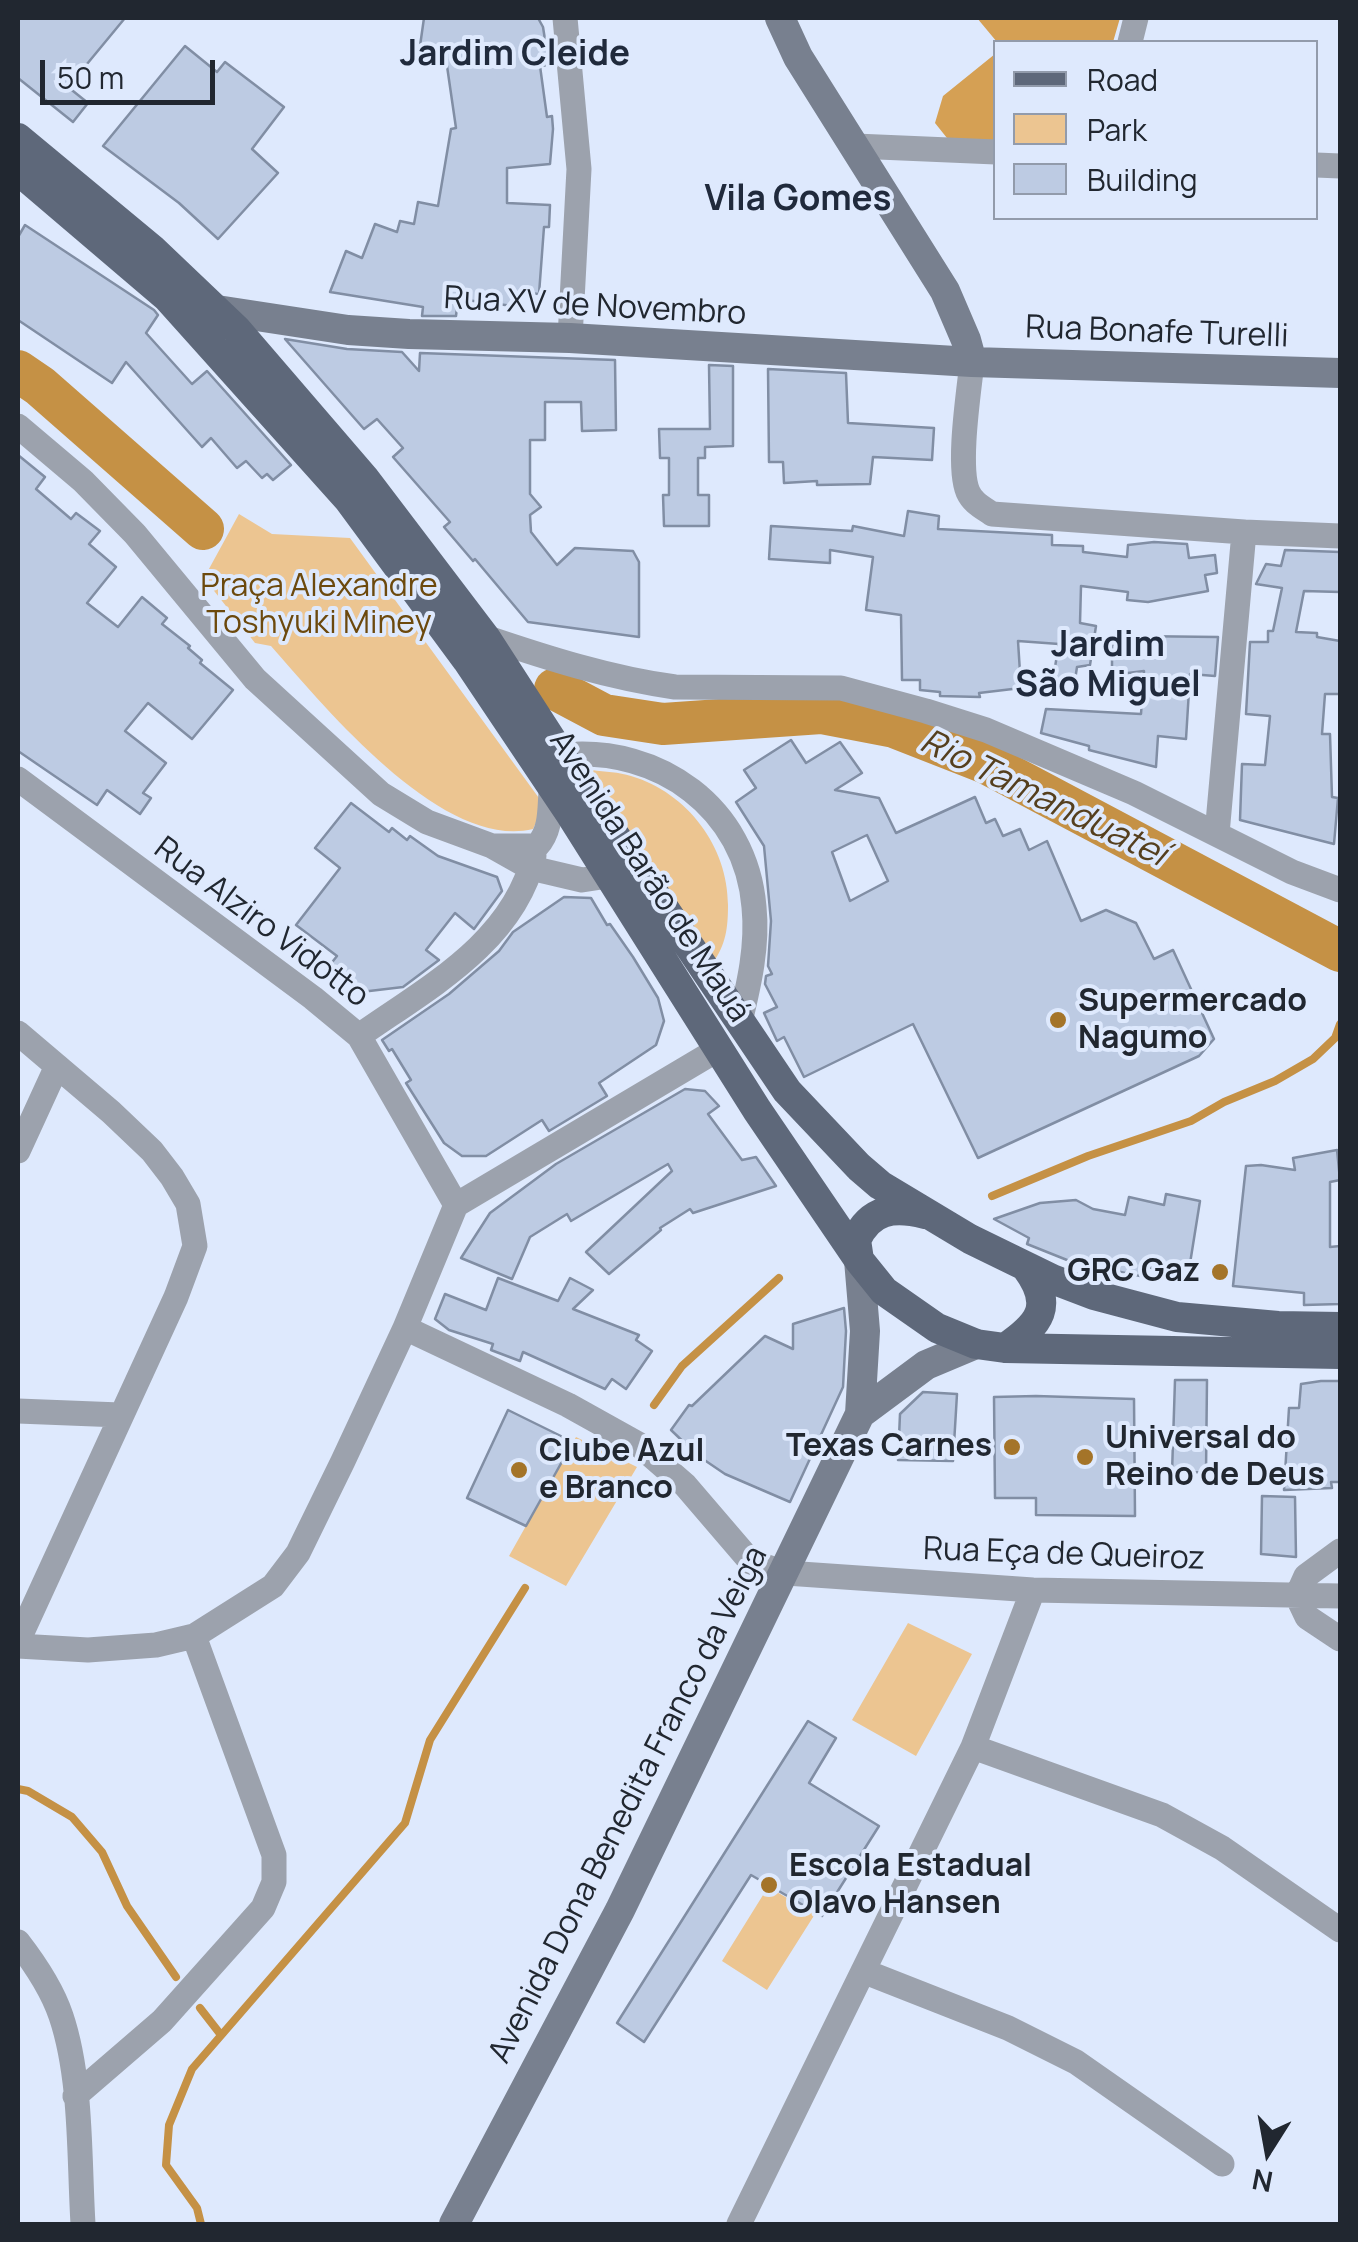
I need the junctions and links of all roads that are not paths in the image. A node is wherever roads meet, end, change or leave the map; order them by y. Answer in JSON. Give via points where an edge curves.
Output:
{"nodes":[{"id":1,"x":565,"y":18,"type":"edge"},
{"id":2,"x":780,"y":18,"type":"edge"},
{"id":3,"x":18,"y":138,"type":"edge"},
{"id":4,"x":855,"y":146,"type":"junction"},
{"id":5,"x":993,"y":152,"type":"edge"},
{"id":6,"x":18,"y":170,"type":"edge"},
{"id":7,"x":216,"y":310,"type":"junction"},
{"id":8,"x":570,"y":338,"type":"junction"},
{"id":9,"x":972,"y":362,"type":"junction"},
{"id":10,"x":1340,"y":371,"type":"edge"},
{"id":11,"x":18,"y":426,"type":"edge"},
{"id":12,"x":1244,"y":532,"type":"junction"},
{"id":13,"x":1340,"y":536,"type":"edge"},
{"id":14,"x":485,"y":637,"type":"junction"},
{"id":15,"x":564,"y":755,"type":"junction"},
{"id":16,"x":18,"y":779,"type":"edge"},
{"id":17,"x":551,"y":787,"type":"junction"},
{"id":18,"x":1217,"y":834,"type":"junction"},
{"id":19,"x":534,"y":857,"type":"junction"},
{"id":20,"x":608,"y":876,"type":"junction"},
{"id":21,"x":1340,"y":890,"type":"edge"},
{"id":22,"x":740,"y":1022,"type":"junction"},
{"id":23,"x":18,"y":1033,"type":"edge"},
{"id":24,"x":359,"y":1036,"type":"junction"},
{"id":25,"x":718,"y":1050,"type":"junction"},
{"id":26,"x":56,"y":1066,"type":"junction"},
{"id":27,"x":18,"y":1151,"type":"edge"},
{"id":28,"x":456,"y":1205,"type":"junction"},
{"id":29,"x":928,"y":1214,"type":"junction"},
{"id":30,"x":859,"y":1260,"type":"junction"},
{"id":31,"x":1026,"y":1268,"type":"junction"},
{"id":32,"x":1340,"y":1327,"type":"edge"},
{"id":33,"x":406,"y":1328,"type":"junction"},
{"id":34,"x":991,"y":1346,"type":"junction"},
{"id":35,"x":1340,"y":1354,"type":"edge"},
{"id":36,"x":18,"y":1411,"type":"edge"},
{"id":37,"x":860,"y":1414,"type":"junction"},
{"id":38,"x":120,"y":1415,"type":"junction"},
{"id":39,"x":1340,"y":1551,"type":"edge"},
{"id":40,"x":786,"y":1572,"type":"junction"},
{"id":41,"x":1033,"y":1590,"type":"junction"},
{"id":42,"x":1296,"y":1596,"type":"junction"},
{"id":43,"x":1340,"y":1596,"type":"edge"},
{"id":44,"x":194,"y":1636,"type":"junction"},
{"id":45,"x":1340,"y":1639,"type":"edge"},
{"id":46,"x":18,"y":1644,"type":"edge"},
{"id":47,"x":973,"y":1746,"type":"junction"},
{"id":48,"x":1340,"y":1930,"type":"edge"},
{"id":49,"x":18,"y":1942,"type":"edge"},
{"id":50,"x":864,"y":1972,"type":"junction"},
{"id":51,"x":75,"y":2096,"type":"junction"},
{"id":52,"x":1222,"y":2164,"type":"dead end"},
{"id":53,"x":743,"y":2223,"type":"edge"},
{"id":54,"x":83,"y":2224,"type":"edge"},
{"id":55,"x":454,"y":2224,"type":"edge"}],
"edges":[{"from":1,"to":8,"type":"street","via":[[579,169]]},
{"from":2,"to":4,"type":"street"},
{"from":3,"to":7,"type":"main road","name":"Avenida Barão de Mauá"},
{"from":4,"to":5,"type":"street"},
{"from":4,"to":9,"type":"street","via":[[945,291]]},
{"from":6,"to":17,"type":"main road","name":"Avenida Barão de Mauá","via":[[167,296],[280,419],[408,576]]},
{"from":7,"to":8,"type":"street","name":"Rua XV de Novembro","via":[[348,330]]},
{"from":7,"to":14,"type":"main road","name":"Avenida Barão de Mauá","via":[[365,479]]},
{"from":8,"to":9,"type":"street","name":"Rua XV de Novembro"},
{"from":9,"to":10,"type":"street","name":"Rua Bonafe Turelli"},
{"from":9,"to":12,"type":"street","via":[[965,485],[992,514]]},
{"from":11,"to":19,"type":"street","via":[[135,534],[255,679],[382,794],[426,822]]},
{"from":12,"to":13,"type":"street"},
{"from":12,"to":18,"type":"street"},
{"from":14,"to":15,"type":"main road","name":"Avenida Barão de Mauá"},
{"from":14,"to":18,"type":"street","via":[[662,685],[863,693],[986,730]]},
{"from":15,"to":17,"type":"street"},
{"from":15,"to":22,"type":"main road","name":"Avenida Barão de Mauá"},
{"from":15,"to":22,"type":"street","via":[[601,754],[654,767],[685,783],[725,828],[741,855],[754,904],[755,945]]},
{"from":16,"to":24,"type":"street","name":"Rua Alziro Vidotto"},
{"from":17,"to":19,"type":"street","via":[[546,832]]},
{"from":17,"to":20,"type":"main road","name":"Avenida Barão de Mauá"},
{"from":18,"to":21,"type":"street"},
{"from":19,"to":20,"type":"street","via":[[582,880]]},
{"from":19,"to":24,"type":"street","via":[[522,894],[498,928],[455,968]]},
{"from":20,"to":25,"type":"main road","name":"Avenida Barão de Mauá"},
{"from":22,"to":29,"type":"main road","name":"Avenida Barão de Mauá","via":[[787,1092],[838,1148]]},
{"from":23,"to":26,"type":"street"},
{"from":24,"to":28,"type":"street","name":"Rua Alziro Vidotto"},
{"from":25,"to":28,"type":"street"},
{"from":25,"to":30,"type":"main road","name":"Avenida Barão de Mauá"},
{"from":26,"to":27,"type":"street"},
{"from":26,"to":38,"type":"street","via":[[152,1151],[188,1204],[193,1224],[187,1270]]},
{"from":28,"to":33,"type":"street"},
{"from":29,"to":30,"type":"main road","via":[[901,1208],[869,1220],[856,1240]]},
{"from":29,"to":31,"type":"main road","name":"Avenida Barão de Mauá"},
{"from":30,"to":34,"type":"main road","name":"Avenida Barão de Mauá","via":[[910,1312]]},
{"from":30,"to":37,"type":"street","via":[[865,1331]]},
{"from":31,"to":32,"type":"main road","name":"Avenida Barão de Mauá","via":[[1178,1317]]},
{"from":31,"to":34,"type":"main road","via":[[1036,1280],[1040,1316],[1033,1327]]},
{"from":33,"to":40,"type":"street","via":[[638,1444],[684,1484],[752,1562]]},
{"from":33,"to":44,"type":"street","via":[[298,1553],[272,1586]]},
{"from":34,"to":35,"type":"main road","name":"Avenida Barão de Mauá"},
{"from":34,"to":37,"type":"street","via":[[926,1365]]},
{"from":36,"to":38,"type":"street"},
{"from":37,"to":40,"type":"street","name":"Avenida Dona Benedita Franco da Veiga"},
{"from":38,"to":46,"type":"street"},
{"from":39,"to":42,"type":"street","via":[[1306,1576]]},
{"from":40,"to":41,"type":"street","name":"Rua Eça de Queiroz"},
{"from":40,"to":55,"type":"street","name":"Avenida Dona Benedita Franco da Veiga","via":[[620,1910]]},
{"from":41,"to":42,"type":"street","name":"Rua Eça de Queiroz"},
{"from":41,"to":47,"type":"street"},
{"from":42,"to":43,"type":"street","name":"Rua Eça de Queiroz"},
{"from":42,"to":45,"type":"street","via":[[1307,1617]]},
{"from":44,"to":46,"type":"street","via":[[88,1650]]},
{"from":44,"to":51,"type":"street","via":[[274,1855],[274,1882],[263,1908],[162,2021]]},
{"from":47,"to":48,"type":"street","via":[[1162,1815]]},
{"from":47,"to":50,"type":"street"},
{"from":49,"to":51,"type":"street","via":[[60,2015]]},
{"from":50,"to":52,"type":"street","via":[[1076,2062]]},
{"from":50,"to":53,"type":"street"},
{"from":51,"to":54,"type":"street"}]}
